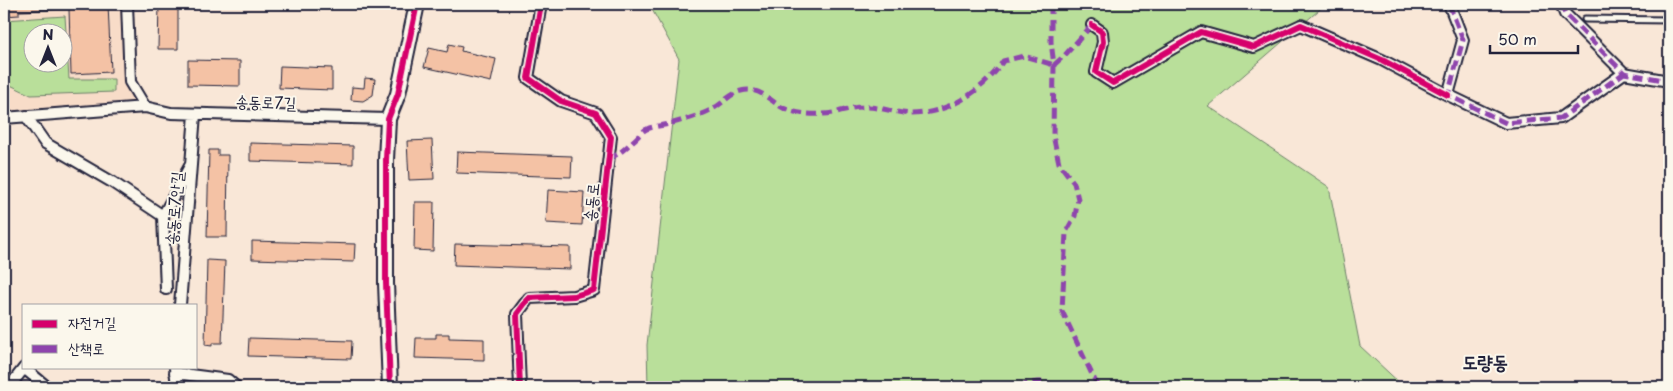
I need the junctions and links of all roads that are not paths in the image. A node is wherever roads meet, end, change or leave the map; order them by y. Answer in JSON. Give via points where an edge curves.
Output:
{"nodes":[{"id":1,"x":127,"y":4,"type":"edge"},
{"id":2,"x":417,"y":4,"type":"edge"},
{"id":3,"x":541,"y":4,"type":"edge"},
{"id":4,"x":1449,"y":4,"type":"edge"},
{"id":5,"x":1560,"y":4,"type":"edge"},
{"id":6,"x":1586,"y":19,"type":"dead end"},
{"id":7,"x":1669,"y":20,"type":"edge"},
{"id":8,"x":1092,"y":25,"type":"dead end"},
{"id":9,"x":1624,"y":73,"type":"junction"},
{"id":10,"x":1669,"y":81,"type":"edge"},
{"id":11,"x":1448,"y":95,"type":"junction"},
{"id":12,"x":145,"y":107,"type":"junction"},
{"id":13,"x":195,"y":114,"type":"junction"},
{"id":14,"x":26,"y":116,"type":"junction"},
{"id":15,"x":4,"y":118,"type":"edge"},
{"id":16,"x":388,"y":119,"type":"junction"},
{"id":17,"x":191,"y":164,"type":"junction"},
{"id":18,"x":163,"y":216,"type":"junction"},
{"id":19,"x":166,"y":289,"type":"dead end"},
{"id":20,"x":180,"y":304,"type":"edge"},
{"id":21,"x":24,"y":368,"type":"edge"},
{"id":22,"x":175,"y":370,"type":"edge"},
{"id":23,"x":9,"y":387,"type":"edge"},
{"id":24,"x":47,"y":387,"type":"edge"},
{"id":25,"x":177,"y":387,"type":"edge"},
{"id":26,"x":236,"y":387,"type":"edge"},
{"id":27,"x":390,"y":387,"type":"edge"},
{"id":28,"x":520,"y":387,"type":"edge"}],
"edges":[{"from":1,"to":12,"type":"street","via":[[130,82]]},
{"from":2,"to":16,"type":"street","via":[[398,94]]},
{"from":3,"to":28,"type":"street","name":"송동로","via":[[528,78],[561,101],[596,113],[611,137],[594,290],[574,296],[529,298],[517,314]]},
{"from":4,"to":11,"type":"street","via":[[1463,40]]},
{"from":5,"to":9,"type":"street","via":[[1565,14]]},
{"from":6,"to":7,"type":"lane"},
{"from":8,"to":11,"type":"street","via":[[1102,32],[1103,42],[1096,72],[1113,83],[1200,32],[1254,47],[1300,25],[1382,60]]},
{"from":9,"to":10,"type":"street"},
{"from":9,"to":11,"type":"street","via":[[1562,118],[1506,123]]},
{"from":12,"to":13,"type":"street","name":"송동로7길"},
{"from":12,"to":14,"type":"street","name":"송동로7길"},
{"from":13,"to":16,"type":"street","name":"송동로7길"},
{"from":13,"to":17,"type":"street","name":"송동로7안길"},
{"from":14,"to":15,"type":"street","name":"송동로7길"},
{"from":14,"to":18,"type":"street","via":[[44,143]]},
{"from":16,"to":27,"type":"street","via":[[386,283]]},
{"from":17,"to":18,"type":"street"},
{"from":17,"to":20,"type":"street","name":"송동로7안길"},
{"from":18,"to":19,"type":"street"},
{"from":21,"to":23,"type":"street"},
{"from":21,"to":24,"type":"street"},
{"from":22,"to":25,"type":"street"},
{"from":22,"to":26,"type":"street","via":[[228,380]]}]}
